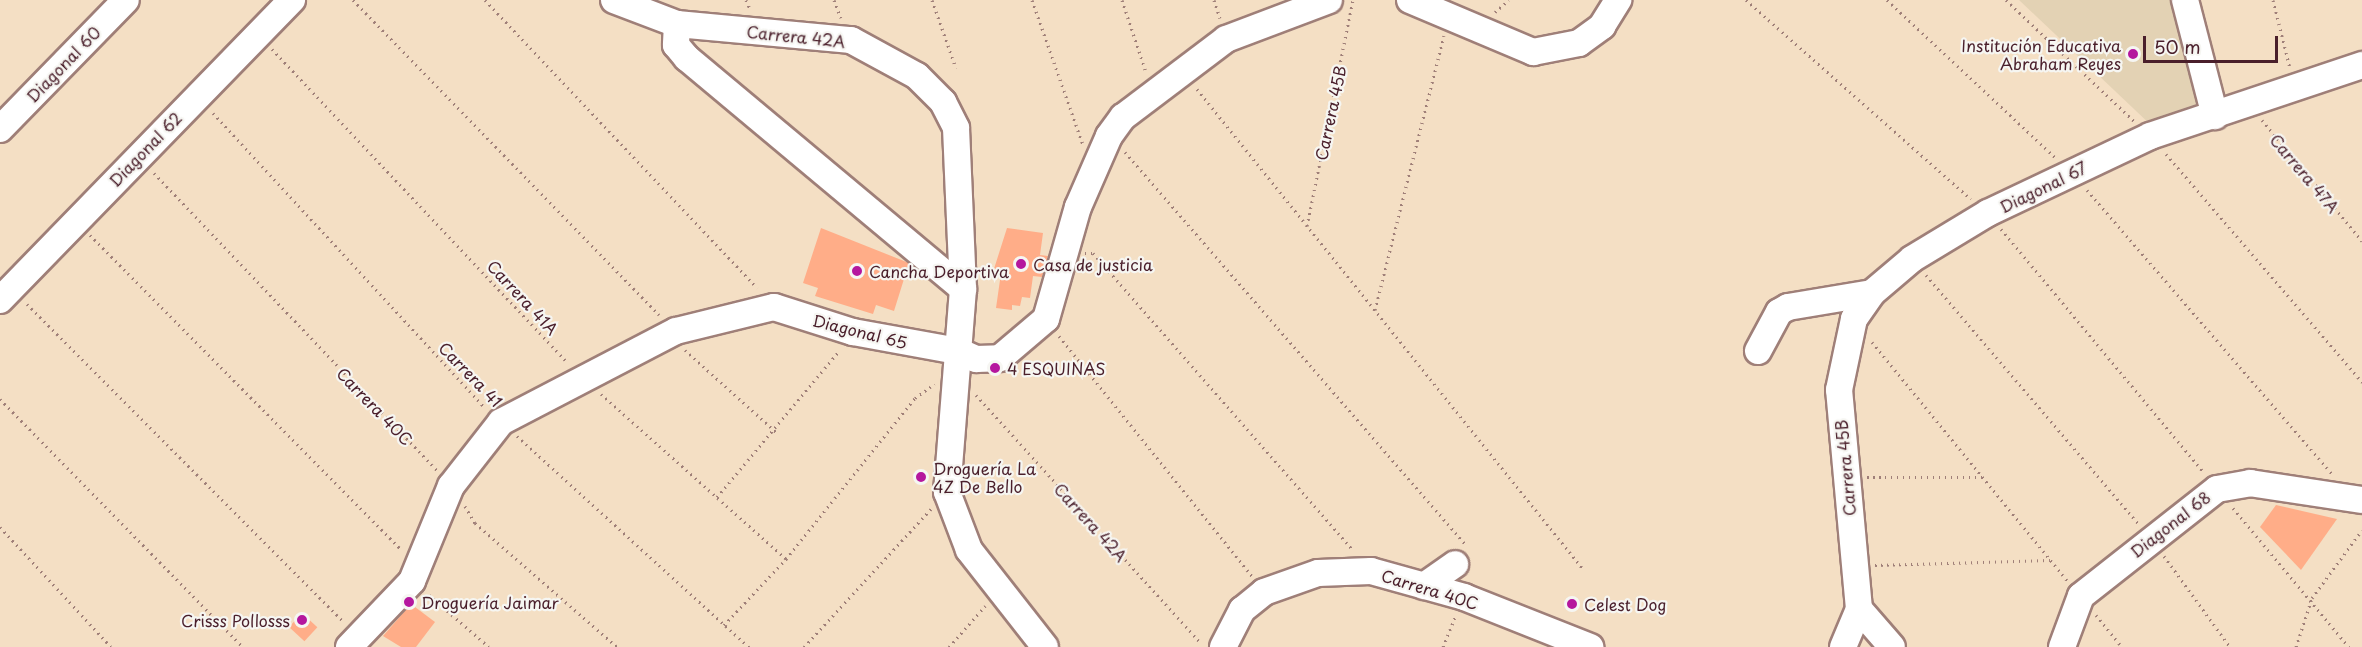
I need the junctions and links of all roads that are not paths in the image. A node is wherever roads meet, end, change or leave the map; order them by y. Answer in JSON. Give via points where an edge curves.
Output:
{"nodes":[{"id":1,"x":126,"y":0,"type":"edge"},
{"id":2,"x":292,"y":0,"type":"edge"},
{"id":3,"x":614,"y":0,"type":"edge"},
{"id":4,"x":1329,"y":0,"type":"edge"},
{"id":5,"x":1410,"y":0,"type":"edge"},
{"id":6,"x":1618,"y":0,"type":"edge"},
{"id":7,"x":2185,"y":0,"type":"edge"},
{"id":8,"x":677,"y":24,"type":"junction"},
{"id":9,"x":2362,"y":65,"type":"edge"},
{"id":10,"x":2215,"y":116,"type":"junction"},
{"id":11,"x":0,"y":129,"type":"edge"},
{"id":12,"x":963,"y":289,"type":"junction"},
{"id":13,"x":1872,"y":292,"type":"junction"},
{"id":14,"x":6,"y":294,"type":"edge"},
{"id":15,"x":1758,"y":351,"type":"dead end"},
{"id":16,"x":955,"y":360,"type":"junction"},
{"id":17,"x":2362,"y":500,"type":"edge"},
{"id":18,"x":1462,"y":560,"type":"road end"},
{"id":19,"x":1424,"y":586,"type":"junction"},
{"id":20,"x":1859,"y":609,"type":"junction"},
{"id":21,"x":1542,"y":639,"type":"edge"},
{"id":22,"x":355,"y":643,"type":"edge"},
{"id":23,"x":1045,"y":647,"type":"edge"},
{"id":24,"x":1223,"y":647,"type":"edge"},
{"id":25,"x":1590,"y":647,"type":"edge"},
{"id":26,"x":1843,"y":647,"type":"edge"},
{"id":27,"x":1892,"y":647,"type":"edge"},
{"id":28,"x":2062,"y":647,"type":"edge"}],
"edges":[{"from":1,"to":11,"type":"street","name":"Diagonal 60"},
{"from":2,"to":14,"type":"street","name":"Diagonal 62"},
{"from":3,"to":8,"type":"street","name":"Carrera 42A"},
{"from":4,"to":16,"type":"street","name":"Diagonal 65","via":[[1266,20],[1181,69],[1153,91],[1109,136],[1094,166],[1046,319],[1000,358]]},
{"from":5,"to":6,"type":"street","via":[[1449,14],[1503,42],[1554,52],[1602,26]]},
{"from":7,"to":10,"type":"street"},
{"from":8,"to":12,"type":"street","via":[[676,45],[687,58]]},
{"from":8,"to":12,"type":"street","name":"Carrera 42A","via":[[850,40],[917,76],[943,102],[956,129]]},
{"from":9,"to":10,"type":"street","name":"Diagonal 67"},
{"from":10,"to":13,"type":"street","name":"Diagonal 67","via":[[2150,136],[1988,213],[1912,259]]},
{"from":12,"to":16,"type":"street","name":"Carrera 42A"},
{"from":13,"to":15,"type":"street","name":"Diagonal 67","via":[[1788,307],[1779,312]]},
{"from":13,"to":20,"type":"street","name":"Carrera 45B","via":[[1854,320],[1839,390]]},
{"from":16,"to":22,"type":"street","name":"Diagonal 65","via":[[774,307],[676,332],[581,376],[501,422],[452,486],[416,575]]},
{"from":16,"to":23,"type":"street","name":"Carrera 42A","via":[[947,492],[958,530],[998,591]]},
{"from":17,"to":28,"type":"street","name":"Diagonal 68","via":[[2250,483],[2217,489],[2081,596]]},
{"from":18,"to":19,"type":"street"},
{"from":19,"to":21,"type":"street","name":"Carrera 40C","via":[[1464,597]]},
{"from":19,"to":24,"type":"street","name":"Carrera 40C","via":[[1371,571],[1318,573],[1264,592],[1242,610]]},
{"from":20,"to":26,"type":"street","name":"Carrera 45B"},
{"from":20,"to":27,"type":"street"},
{"from":21,"to":25,"type":"street","name":"Carrera 40C"}]}
